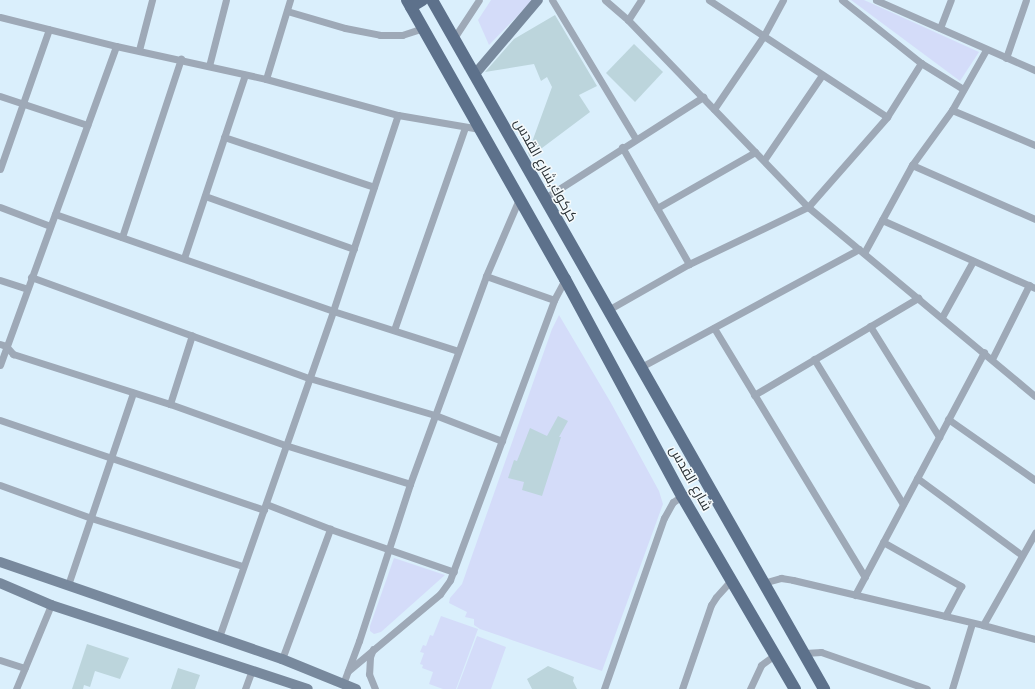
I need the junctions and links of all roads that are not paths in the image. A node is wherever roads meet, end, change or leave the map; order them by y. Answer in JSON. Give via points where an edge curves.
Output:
{"nodes":[{"id":1,"x":152,"y":0,"type":"edge"},
{"id":2,"x":226,"y":0,"type":"edge"},
{"id":3,"x":290,"y":0,"type":"edge"},
{"id":4,"x":422,"y":0,"type":"edge"},
{"id":5,"x":432,"y":0,"type":"edge"},
{"id":6,"x":479,"y":0,"type":"edge"},
{"id":7,"x":538,"y":0,"type":"edge"},
{"id":8,"x":552,"y":0,"type":"edge"},
{"id":9,"x":605,"y":0,"type":"edge"},
{"id":10,"x":641,"y":0,"type":"edge"},
{"id":11,"x":709,"y":0,"type":"edge"},
{"id":12,"x":783,"y":0,"type":"edge"},
{"id":13,"x":842,"y":0,"type":"edge"},
{"id":14,"x":876,"y":0,"type":"edge"},
{"id":15,"x":951,"y":0,"type":"edge"},
{"id":16,"x":1026,"y":0,"type":"edge"},
{"id":17,"x":409,"y":4,"type":"edge"},
{"id":18,"x":287,"y":11,"type":"junction"},
{"id":19,"x":0,"y":17,"type":"edge"},
{"id":20,"x":628,"y":20,"type":"junction"},
{"id":21,"x":423,"y":28,"type":"junction"},
{"id":22,"x":940,"y":28,"type":"junction"},
{"id":23,"x":49,"y":29,"type":"junction"},
{"id":24,"x":763,"y":37,"type":"junction"},
{"id":25,"x":454,"y":38,"type":"junction"},
{"id":26,"x":116,"y":46,"type":"junction"},
{"id":27,"x":139,"y":50,"type":"junction"},
{"id":28,"x":986,"y":50,"type":"junction"},
{"id":29,"x":1006,"y":58,"type":"junction"},
{"id":30,"x":181,"y":59,"type":"junction"},
{"id":31,"x":921,"y":62,"type":"junction"},
{"id":32,"x":210,"y":66,"type":"junction"},
{"id":33,"x":1035,"y":70,"type":"edge"},
{"id":34,"x":475,"y":74,"type":"junction"},
{"id":35,"x":245,"y":75,"type":"junction"},
{"id":36,"x":822,"y":75,"type":"junction"},
{"id":37,"x":266,"y":78,"type":"junction"},
{"id":38,"x":963,"y":89,"type":"junction"},
{"id":39,"x":0,"y":96,"type":"edge"},
{"id":40,"x":702,"y":97,"type":"junction"},
{"id":41,"x":23,"y":104,"type":"junction"},
{"id":42,"x":714,"y":109,"type":"junction"},
{"id":43,"x":952,"y":110,"type":"junction"},
{"id":44,"x":398,"y":115,"type":"junction"},
{"id":45,"x":887,"y":118,"type":"junction"},
{"id":46,"x":87,"y":125,"type":"junction"},
{"id":47,"x":465,"y":126,"type":"junction"},
{"id":48,"x":480,"y":129,"type":"junction"},
{"id":49,"x":224,"y":137,"type":"junction"},
{"id":50,"x":636,"y":138,"type":"junction"},
{"id":51,"x":1035,"y":145,"type":"edge"},
{"id":52,"x":622,"y":147,"type":"junction"},
{"id":53,"x":755,"y":152,"type":"junction"},
{"id":54,"x":764,"y":160,"type":"junction"},
{"id":55,"x":912,"y":165,"type":"junction"},
{"id":56,"x":0,"y":169,"type":"edge"},
{"id":57,"x":374,"y":187,"type":"junction"},
{"id":58,"x":205,"y":196,"type":"junction"},
{"id":59,"x":545,"y":198,"type":"junction"},
{"id":60,"x":519,"y":199,"type":"junction"},
{"id":61,"x":808,"y":206,"type":"junction"},
{"id":62,"x":0,"y":207,"type":"edge"},
{"id":63,"x":657,"y":208,"type":"junction"},
{"id":64,"x":55,"y":214,"type":"junction"},
{"id":65,"x":1035,"y":219,"type":"edge"},
{"id":66,"x":882,"y":220,"type":"junction"},
{"id":67,"x":50,"y":226,"type":"junction"},
{"id":68,"x":122,"y":236,"type":"junction"},
{"id":69,"x":354,"y":249,"type":"junction"},
{"id":70,"x":862,"y":251,"type":"junction"},
{"id":71,"x":184,"y":258,"type":"junction"},
{"id":72,"x":973,"y":261,"type":"junction"},
{"id":73,"x":690,"y":264,"type":"junction"},
{"id":74,"x":486,"y":276,"type":"junction"},
{"id":75,"x":31,"y":277,"type":"junction"},
{"id":76,"x":565,"y":279,"type":"junction"},
{"id":77,"x":0,"y":280,"type":"edge"},
{"id":78,"x":1032,"y":287,"type":"edge"},
{"id":79,"x":27,"y":289,"type":"junction"},
{"id":80,"x":918,"y":298,"type":"junction"},
{"id":81,"x":554,"y":300,"type":"junction"},
{"id":82,"x":608,"y":310,"type":"junction"},
{"id":83,"x":333,"y":311,"type":"junction"},
{"id":84,"x":942,"y":317,"type":"junction"},
{"id":85,"x":870,"y":326,"type":"junction"},
{"id":86,"x":714,"y":328,"type":"junction"},
{"id":87,"x":394,"y":330,"type":"junction"},
{"id":88,"x":192,"y":335,"type":"junction"},
{"id":89,"x":3,"y":345,"type":"edge"},
{"id":90,"x":458,"y":351,"type":"junction"},
{"id":91,"x":984,"y":352,"type":"junction"},
{"id":92,"x":634,"y":356,"type":"joint"},
{"id":93,"x":814,"y":359,"type":"junction"},
{"id":94,"x":992,"y":359,"type":"junction"},
{"id":95,"x":0,"y":365,"type":"edge"},
{"id":96,"x":641,"y":367,"type":"junction"},
{"id":97,"x":309,"y":378,"type":"junction"},
{"id":98,"x":134,"y":393,"type":"junction"},
{"id":99,"x":754,"y":395,"type":"junction"},
{"id":100,"x":1035,"y":396,"type":"edge"},
{"id":101,"x":170,"y":404,"type":"junction"},
{"id":102,"x":435,"y":415,"type":"junction"},
{"id":103,"x":948,"y":419,"type":"junction"},
{"id":104,"x":0,"y":420,"type":"edge"},
{"id":105,"x":939,"y":437,"type":"junction"},
{"id":106,"x":502,"y":442,"type":"junction"},
{"id":107,"x":285,"y":445,"type":"junction"},
{"id":108,"x":111,"y":458,"type":"junction"},
{"id":109,"x":917,"y":478,"type":"junction"},
{"id":110,"x":1035,"y":480,"type":"edge"},
{"id":111,"x":410,"y":484,"type":"junction"},
{"id":112,"x":0,"y":485,"type":"edge"},
{"id":113,"x":682,"y":496,"type":"junction"},
{"id":114,"x":904,"y":504,"type":"junction"},
{"id":115,"x":265,"y":507,"type":"junction"},
{"id":116,"x":91,"y":518,"type":"junction"},
{"id":117,"x":330,"y":529,"type":"junction"},
{"id":118,"x":1035,"y":533,"type":"edge"},
{"id":119,"x":883,"y":542,"type":"junction"},
{"id":120,"x":389,"y":548,"type":"junction"},
{"id":121,"x":1022,"y":555,"type":"junction"},
{"id":122,"x":0,"y":562,"type":"edge"},
{"id":123,"x":242,"y":566,"type":"junction"},
{"id":124,"x":454,"y":572,"type":"junction"},
{"id":125,"x":865,"y":577,"type":"junction"},
{"id":126,"x":732,"y":579,"type":"junction"},
{"id":127,"x":0,"y":583,"type":"edge"},
{"id":128,"x":763,"y":583,"type":"junction"},
{"id":129,"x":68,"y":585,"type":"junction"},
{"id":130,"x":855,"y":594,"type":"junction"},
{"id":131,"x":51,"y":605,"type":"junction"},
{"id":132,"x":945,"y":616,"type":"junction"},
{"id":133,"x":972,"y":623,"type":"junction"},
{"id":134,"x":983,"y":625,"type":"junction"},
{"id":135,"x":219,"y":637,"type":"junction"},
{"id":136,"x":1035,"y":639,"type":"edge"},
{"id":137,"x":359,"y":641,"type":"junction"},
{"id":138,"x":372,"y":650,"type":"junction"},
{"id":139,"x":805,"y":653,"type":"junction"},
{"id":140,"x":775,"y":655,"type":"junction"},
{"id":141,"x":282,"y":659,"type":"junction"},
{"id":142,"x":0,"y":660,"type":"edge"},
{"id":143,"x":25,"y":668,"type":"junction"},
{"id":144,"x":252,"y":670,"type":"junction"},
{"id":145,"x":347,"y":672,"type":"junction"},
{"id":146,"x":343,"y":684,"type":"junction"},
{"id":147,"x":16,"y":689,"type":"edge"},
{"id":148,"x":245,"y":689,"type":"edge"},
{"id":149,"x":308,"y":689,"type":"edge"},
{"id":150,"x":356,"y":689,"type":"edge"},
{"id":151,"x":376,"y":689,"type":"edge"},
{"id":152,"x":604,"y":689,"type":"edge"},
{"id":153,"x":682,"y":689,"type":"edge"},
{"id":154,"x":750,"y":689,"type":"edge"},
{"id":155,"x":795,"y":689,"type":"edge"},
{"id":156,"x":824,"y":689,"type":"edge"},
{"id":157,"x":927,"y":689,"type":"edge"},
{"id":158,"x":952,"y":689,"type":"edge"}],
"edges":[{"from":1,"to":27,"type":"street"},
{"from":2,"to":32,"type":"street"},
{"from":3,"to":18,"type":"street"},
{"from":4,"to":17,"type":"main road"},
{"from":5,"to":25,"type":"main road","name":"كركوك,شارع القدس"},
{"from":6,"to":25,"type":"street"},
{"from":7,"to":34,"type":"street"},
{"from":8,"to":50,"type":"street"},
{"from":9,"to":20,"type":"street"},
{"from":10,"to":20,"type":"street"},
{"from":11,"to":24,"type":"street"},
{"from":12,"to":24,"type":"street"},
{"from":13,"to":31,"type":"street"},
{"from":14,"to":22,"type":"street"},
{"from":15,"to":22,"type":"street"},
{"from":16,"to":29,"type":"street"},
{"from":17,"to":21,"type":"main road"},
{"from":18,"to":21,"type":"street","via":[[380,35],[402,35]]},
{"from":18,"to":37,"type":"street"},
{"from":19,"to":23,"type":"street"},
{"from":20,"to":40,"type":"street"},
{"from":21,"to":48,"type":"main road"},
{"from":22,"to":28,"type":"street"},
{"from":23,"to":26,"type":"street"},
{"from":23,"to":41,"type":"street"},
{"from":24,"to":36,"type":"street"},
{"from":24,"to":42,"type":"street"},
{"from":25,"to":34,"type":"main road","name":"كركوك,شارع القدس"},
{"from":26,"to":27,"type":"street"},
{"from":26,"to":46,"type":"street"},
{"from":27,"to":30,"type":"street"},
{"from":28,"to":29,"type":"street"},
{"from":28,"to":38,"type":"street"},
{"from":29,"to":33,"type":"street"},
{"from":30,"to":32,"type":"street"},
{"from":30,"to":68,"type":"street"},
{"from":31,"to":38,"type":"street"},
{"from":31,"to":45,"type":"street"},
{"from":32,"to":35,"type":"street"},
{"from":34,"to":59,"type":"main road","name":"كركوك,شارع القدس"},
{"from":35,"to":37,"type":"street"},
{"from":35,"to":49,"type":"street"},
{"from":36,"to":45,"type":"street"},
{"from":36,"to":54,"type":"street"},
{"from":37,"to":44,"type":"street"},
{"from":38,"to":43,"type":"street"},
{"from":39,"to":41,"type":"street"},
{"from":40,"to":42,"type":"street"},
{"from":40,"to":50,"type":"street"},
{"from":41,"to":46,"type":"street"},
{"from":41,"to":56,"type":"street"},
{"from":42,"to":53,"type":"street"},
{"from":43,"to":51,"type":"street"},
{"from":43,"to":55,"type":"street"},
{"from":44,"to":47,"type":"street"},
{"from":44,"to":57,"type":"street"},
{"from":45,"to":61,"type":"street"},
{"from":46,"to":64,"type":"street"},
{"from":47,"to":48,"type":"street"},
{"from":47,"to":87,"type":"street"},
{"from":48,"to":60,"type":"main road"},
{"from":49,"to":57,"type":"street"},
{"from":49,"to":58,"type":"street"},
{"from":50,"to":52,"type":"street"},
{"from":52,"to":59,"type":"street"},
{"from":52,"to":63,"type":"street"},
{"from":53,"to":54,"type":"street"},
{"from":53,"to":63,"type":"street"},
{"from":54,"to":61,"type":"street"},
{"from":55,"to":65,"type":"street"},
{"from":55,"to":66,"type":"street"},
{"from":57,"to":69,"type":"street"},
{"from":58,"to":69,"type":"street"},
{"from":58,"to":71,"type":"street"},
{"from":59,"to":82,"type":"main road","name":"كركوك,شارع القدس"},
{"from":60,"to":74,"type":"street"},
{"from":60,"to":76,"type":"main road"},
{"from":61,"to":70,"type":"street"},
{"from":61,"to":73,"type":"street"},
{"from":62,"to":67,"type":"street"},
{"from":63,"to":73,"type":"street"},
{"from":64,"to":67,"type":"street"},
{"from":64,"to":68,"type":"street"},
{"from":66,"to":70,"type":"street"},
{"from":66,"to":72,"type":"street"},
{"from":67,"to":75,"type":"street"},
{"from":68,"to":71,"type":"street"},
{"from":69,"to":83,"type":"street"},
{"from":70,"to":80,"type":"street"},
{"from":70,"to":86,"type":"street"},
{"from":71,"to":83,"type":"street"},
{"from":72,"to":78,"type":"street"},
{"from":72,"to":84,"type":"street"},
{"from":73,"to":82,"type":"street"},
{"from":74,"to":81,"type":"street"},
{"from":74,"to":90,"type":"street"},
{"from":75,"to":79,"type":"street"},
{"from":75,"to":88,"type":"street"},
{"from":76,"to":81,"type":"street"},
{"from":76,"to":113,"type":"main road","name":"شارع القدس"},
{"from":77,"to":79,"type":"street"},
{"from":78,"to":94,"type":"street"},
{"from":79,"to":89,"type":"street"},
{"from":80,"to":84,"type":"street"},
{"from":80,"to":85,"type":"street"},
{"from":81,"to":106,"type":"street"},
{"from":82,"to":92,"type":"main road","name":"كركوك,شارع القدس"},
{"from":83,"to":87,"type":"street"},
{"from":83,"to":97,"type":"street"},
{"from":84,"to":91,"type":"street"},
{"from":85,"to":93,"type":"street"},
{"from":85,"to":105,"type":"street"},
{"from":86,"to":96,"type":"street"},
{"from":86,"to":99,"type":"street"},
{"from":87,"to":90,"type":"street"},
{"from":88,"to":97,"type":"street"},
{"from":88,"to":101,"type":"street"},
{"from":89,"to":95,"type":"street"},
{"from":89,"to":98,"type":"street","via":[[13,354]]},
{"from":90,"to":102,"type":"street"},
{"from":91,"to":94,"type":"street"},
{"from":91,"to":103,"type":"street"},
{"from":92,"to":96,"type":"main road","name":"شارع القدس"},
{"from":93,"to":99,"type":"street"},
{"from":93,"to":114,"type":"street"},
{"from":94,"to":100,"type":"street"},
{"from":96,"to":128,"type":"main road","name":"شارع القدس"},
{"from":97,"to":102,"type":"street"},
{"from":97,"to":107,"type":"street"},
{"from":98,"to":101,"type":"street"},
{"from":98,"to":108,"type":"street"},
{"from":99,"to":125,"type":"street"},
{"from":101,"to":107,"type":"street"},
{"from":102,"to":106,"type":"street"},
{"from":102,"to":111,"type":"street"},
{"from":103,"to":105,"type":"street"},
{"from":103,"to":110,"type":"street"},
{"from":104,"to":108,"type":"street"},
{"from":105,"to":109,"type":"street"},
{"from":106,"to":124,"type":"street"},
{"from":107,"to":111,"type":"street"},
{"from":107,"to":115,"type":"street"},
{"from":108,"to":115,"type":"street"},
{"from":108,"to":116,"type":"street"},
{"from":109,"to":114,"type":"street"},
{"from":109,"to":121,"type":"street"},
{"from":111,"to":120,"type":"street"},
{"from":112,"to":116,"type":"street"},
{"from":113,"to":126,"type":"main road","name":"شارع القدس"},
{"from":113,"to":152,"type":"street","via":[[673,502],[664,518]]},
{"from":114,"to":119,"type":"street"},
{"from":115,"to":117,"type":"street"},
{"from":115,"to":123,"type":"street"},
{"from":116,"to":123,"type":"street"},
{"from":116,"to":129,"type":"street"},
{"from":117,"to":120,"type":"street"},
{"from":117,"to":141,"type":"street"},
{"from":118,"to":121,"type":"street"},
{"from":119,"to":125,"type":"street"},
{"from":119,"to":132,"type":"street","via":[[961,586]]},
{"from":120,"to":124,"type":"street"},
{"from":120,"to":137,"type":"street"},
{"from":121,"to":134,"type":"street"},
{"from":122,"to":129,"type":"street"},
{"from":123,"to":135,"type":"street"},
{"from":124,"to":138,"type":"street","via":[[440,594]]},
{"from":125,"to":130,"type":"street"},
{"from":126,"to":140,"type":"main road","name":"شارع القدس"},
{"from":126,"to":153,"type":"street","via":[[711,605]]},
{"from":127,"to":131,"type":"street"},
{"from":128,"to":130,"type":"street","via":[[782,578]]},
{"from":128,"to":139,"type":"main road","name":"شارع القدس"},
{"from":129,"to":135,"type":"street"},
{"from":130,"to":132,"type":"street"},
{"from":131,"to":143,"type":"street"},
{"from":131,"to":144,"type":"street"},
{"from":132,"to":133,"type":"street"},
{"from":133,"to":134,"type":"street"},
{"from":133,"to":158,"type":"street"},
{"from":134,"to":136,"type":"street"},
{"from":135,"to":141,"type":"street"},
{"from":137,"to":138,"type":"street","via":[[361,650]]},
{"from":137,"to":145,"type":"street"},
{"from":138,"to":145,"type":"street"},
{"from":138,"to":151,"type":"street","via":[[369,670]]},
{"from":139,"to":156,"type":"main road","name":"شارع القدس"},
{"from":139,"to":157,"type":"street","via":[[821,652]]},
{"from":140,"to":154,"type":"street","via":[[761,665]]},
{"from":140,"to":155,"type":"main road","name":"شارع القدس"},
{"from":141,"to":146,"type":"street"},
{"from":142,"to":143,"type":"street"},
{"from":143,"to":147,"type":"street"},
{"from":144,"to":148,"type":"street"},
{"from":144,"to":149,"type":"street"},
{"from":145,"to":146,"type":"street"},
{"from":146,"to":150,"type":"street"}]}
